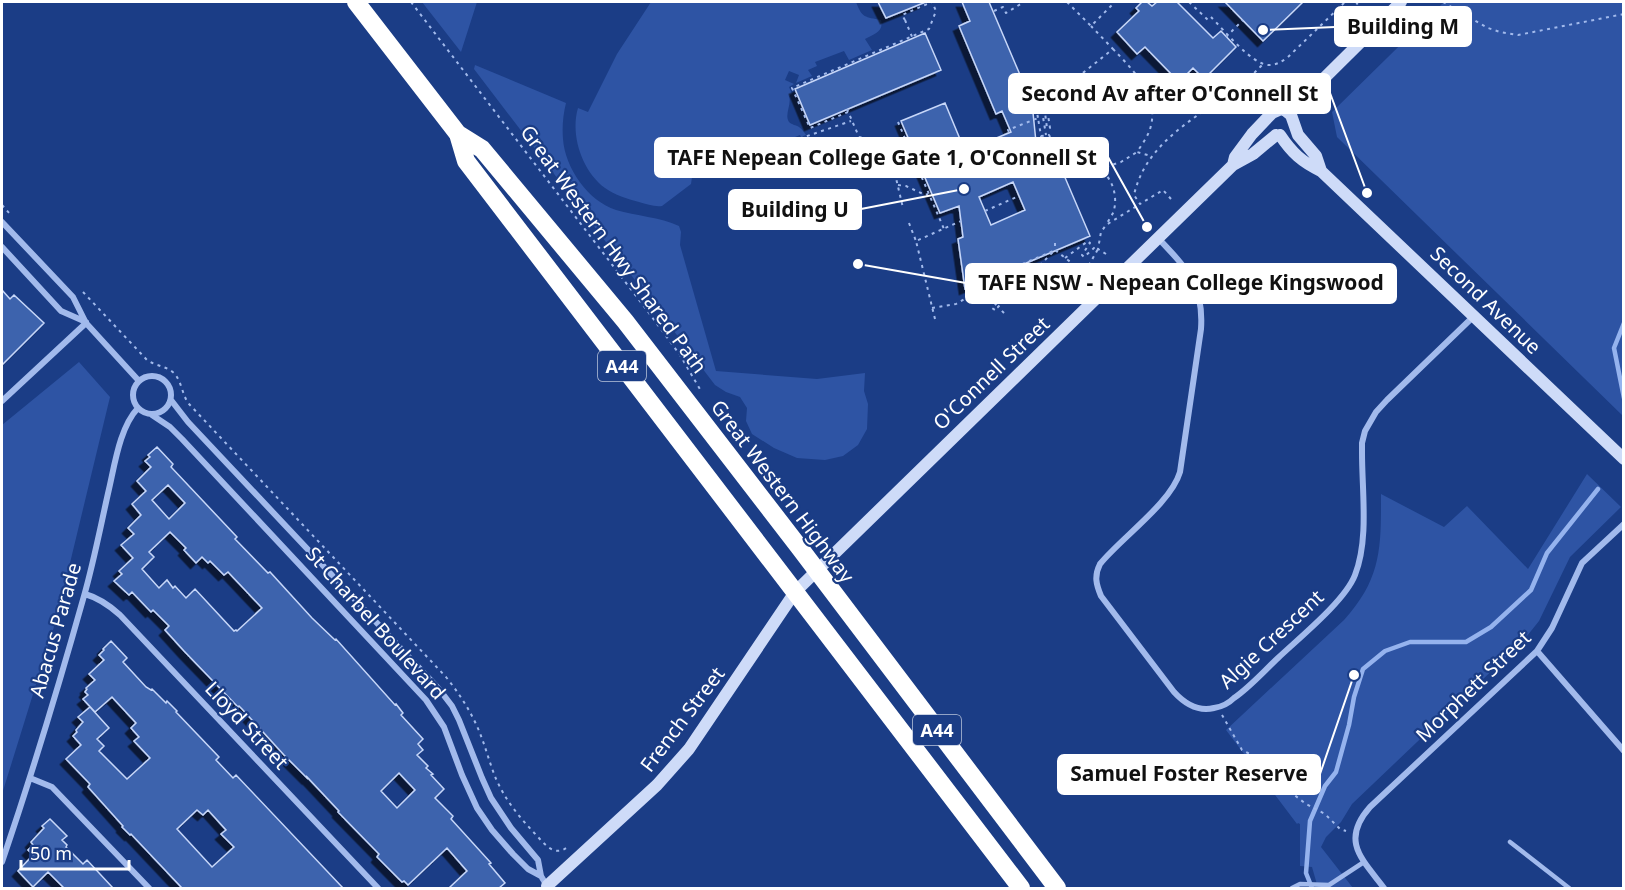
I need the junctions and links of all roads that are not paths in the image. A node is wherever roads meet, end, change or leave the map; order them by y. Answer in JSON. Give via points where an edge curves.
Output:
{"nodes":[{"id":1,"x":356,"y":2,"type":"edge"},
{"id":2,"x":1394,"y":4,"type":"edge"},
{"id":3,"x":1268,"y":117,"type":"junction"},
{"id":4,"x":1291,"y":118,"type":"junction"},
{"id":5,"x":458,"y":134,"type":"junction"},
{"id":6,"x":1278,"y":135,"type":"junction"},
{"id":7,"x":1233,"y":165,"type":"junction"},
{"id":8,"x":1321,"y":171,"type":"junction"},
{"id":9,"x":2,"y":222,"type":"edge"},
{"id":10,"x":1158,"y":238,"type":"junction"},
{"id":11,"x":2,"y":247,"type":"edge"},
{"id":12,"x":1474,"y":315,"type":"junction"},
{"id":13,"x":86,"y":323,"type":"junction"},
{"id":14,"x":139,"y":381,"type":"junction"},
{"id":15,"x":171,"y":399,"type":"junction"},
{"id":16,"x":2,"y":401,"type":"edge"},
{"id":17,"x":138,"y":408,"type":"junction"},
{"id":18,"x":152,"y":415,"type":"junction"},
{"id":19,"x":1623,"y":459,"type":"edge"},
{"id":20,"x":1623,"y":524,"type":"edge"},
{"id":21,"x":805,"y":582,"type":"junction"},
{"id":22,"x":85,"y":594,"type":"junction"},
{"id":23,"x":1537,"y":651,"type":"junction"},
{"id":24,"x":1623,"y":751,"type":"edge"},
{"id":25,"x":30,"y":778,"type":"junction"},
{"id":26,"x":1510,"y":842,"type":"dead end"},
{"id":27,"x":2,"y":862,"type":"edge"},
{"id":28,"x":1364,"y":862,"type":"junction"},
{"id":29,"x":546,"y":885,"type":"edge"},
{"id":30,"x":149,"y":888,"type":"edge"},
{"id":31,"x":378,"y":888,"type":"edge"},
{"id":32,"x":1021,"y":888,"type":"edge"},
{"id":33,"x":1057,"y":888,"type":"edge"},
{"id":34,"x":1292,"y":888,"type":"edge"},
{"id":35,"x":1384,"y":888,"type":"edge"},
{"id":36,"x":1569,"y":888,"type":"edge"}],
"edges":[{"from":1,"to":5,"type":"highway","name":"Great Western Highway","number":"A44"},
{"from":2,"to":4,"type":"street"},
{"from":3,"to":4,"type":"street","via":[[1284,110]]},
{"from":3,"to":6,"type":"street","via":[[1270,131]]},
{"from":3,"to":7,"type":"street","name":"O'Connell Street","via":[[1243,146]]},
{"from":4,"to":6,"type":"street","via":[[1290,131]]},
{"from":4,"to":8,"type":"street","name":"Second Avenue","via":[[1298,135],[1316,156]]},
{"from":5,"to":21,"type":"highway","name":"Great Western Highway","number":"A44","via":[[466,161]]},
{"from":5,"to":21,"type":"highway","name":"Great Western Highway","number":"A44","via":[[482,149],[625,321]]},
{"from":6,"to":7,"type":"street","name":"O'Connell Street"},
{"from":6,"to":8,"type":"street","name":"Second Avenue","via":[[1306,164]]},
{"from":7,"to":10,"type":"street","name":"O'Connell Street"},
{"from":8,"to":12,"type":"street","name":"Second Avenue"},
{"from":9,"to":13,"type":"street","via":[[73,297]]},
{"from":10,"to":12,"type":"street","name":"Algie Crescent","via":[[1190,274],[1202,311],[1180,472],[1164,499],[1100,564],[1095,579],[1101,596],[1179,698],[1200,709],[1219,707],[1238,695],[1349,587],[1357,569],[1363,535],[1362,443],[1369,423],[1387,400]]},
{"from":10,"to":21,"type":"street","name":"O'Connell Street"},
{"from":11,"to":13,"type":"street","via":[[61,311]]},
{"from":12,"to":19,"type":"street","name":"Second Avenue"},
{"from":13,"to":14,"type":"street"},
{"from":13,"to":16,"type":"street"},
{"from":14,"to":15,"type":"street","via":[[150,376],[162,379],[170,387]]},
{"from":14,"to":17,"type":"street","via":[[133,397]]},
{"from":15,"to":18,"type":"street","via":[[162,412]]},
{"from":15,"to":29,"type":"street","name":"St Charbel Boulevard","via":[[188,422],[439,689],[459,720],[491,798],[538,860]]},
{"from":17,"to":18,"type":"street"},
{"from":17,"to":22,"type":"street","name":"Abacus Parade","via":[[128,420],[114,464]]},
{"from":18,"to":29,"type":"street","name":"St Charbel Boulevard","via":[[182,439],[421,693],[444,727],[477,808],[513,854]]},
{"from":20,"to":23,"type":"street","name":"Morphett Street","via":[[1582,563]]},
{"from":21,"to":29,"type":"street","name":"French Street","via":[[689,749],[657,785]]},
{"from":21,"to":32,"type":"highway","name":"Great Western Highway","number":"A44"},
{"from":21,"to":33,"type":"highway","name":"Great Western Highway","number":"A44"},
{"from":22,"to":25,"type":"street","name":"Abacus Parade"},
{"from":22,"to":31,"type":"street","name":"Lloyd Street","via":[[120,615]]},
{"from":23,"to":24,"type":"street"},
{"from":23,"to":28,"type":"street","name":"Morphett Street","via":[[1370,807],[1357,824],[1355,834]]},
{"from":25,"to":27,"type":"street","name":"Abacus Parade"},
{"from":25,"to":30,"type":"street","via":[[47,784],[60,795]]},
{"from":26,"to":36,"type":"lane"},
{"from":28,"to":34,"type":"lane","via":[[1329,885],[1300,884]]},
{"from":28,"to":35,"type":"street"}]}
